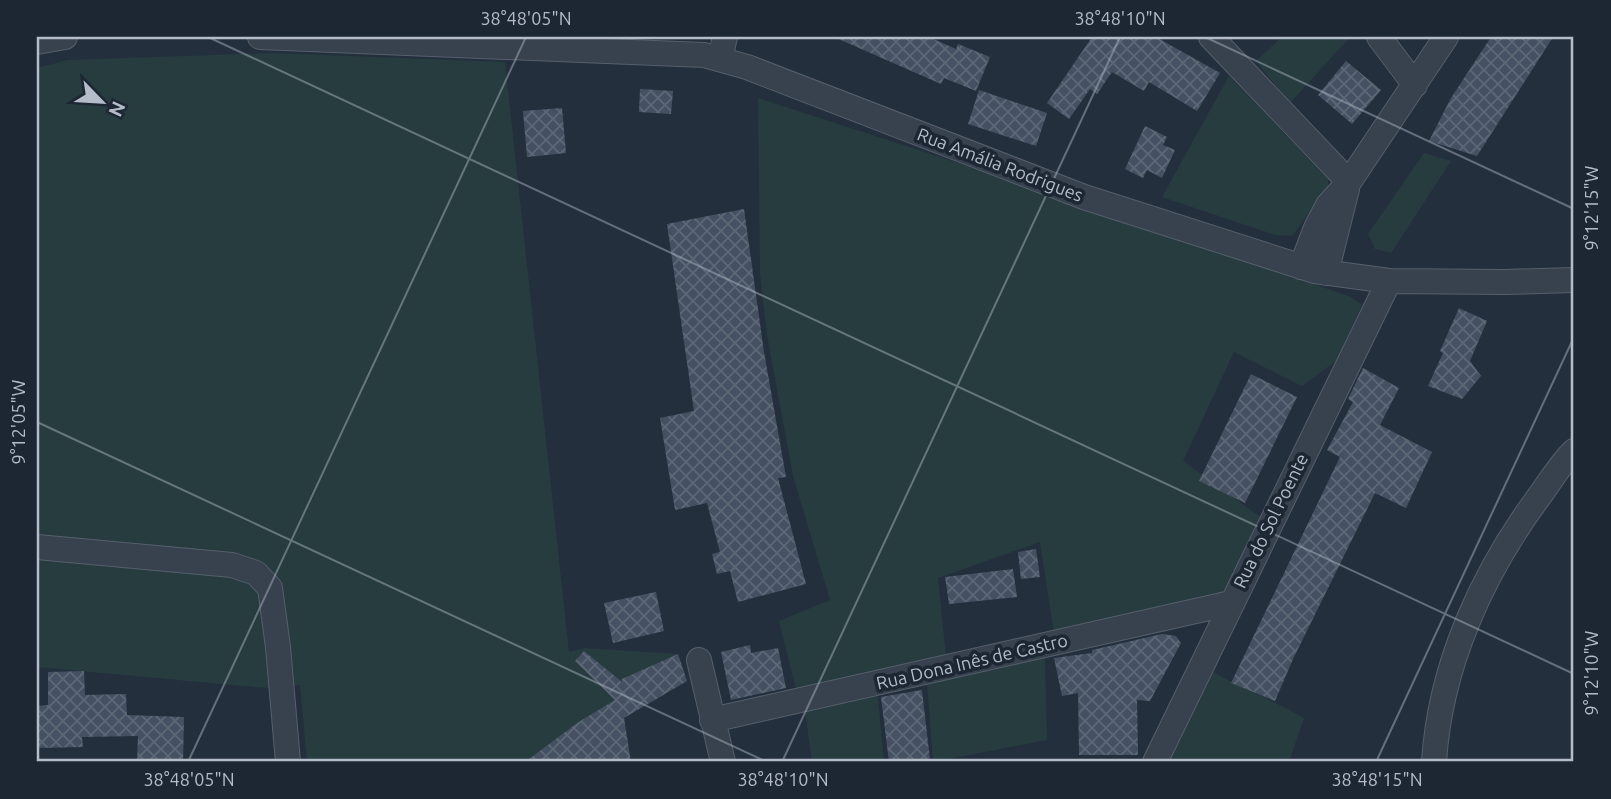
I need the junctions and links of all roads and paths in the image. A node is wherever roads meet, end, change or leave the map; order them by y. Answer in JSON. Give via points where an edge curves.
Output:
{"nodes":[{"id":1,"x":65,"y":37,"type":"edge"},
{"id":2,"x":260,"y":37,"type":"edge"},
{"id":3,"x":1211,"y":37,"type":"edge"},
{"id":4,"x":1379,"y":37,"type":"edge"},
{"id":5,"x":1446,"y":37,"type":"edge"},
{"id":6,"x":433,"y":40,"type":"edge"},
{"id":7,"x":37,"y":42,"type":"edge"},
{"id":8,"x":723,"y":48,"type":"edge"},
{"id":9,"x":1415,"y":85,"type":"junction"},
{"id":10,"x":1349,"y":182,"type":"junction"},
{"id":11,"x":1301,"y":267,"type":"junction"},
{"id":12,"x":1326,"y":273,"type":"junction"},
{"id":13,"x":1574,"y":280,"type":"edge"},
{"id":14,"x":1389,"y":281,"type":"junction"},
{"id":15,"x":1574,"y":451,"type":"edge"},
{"id":16,"x":37,"y":547,"type":"edge"},
{"id":17,"x":1231,"y":603,"type":"junction"},
{"id":18,"x":699,"y":660,"type":"dead end"},
{"id":19,"x":712,"y":720,"type":"junction"},
{"id":20,"x":288,"y":762,"type":"edge"},
{"id":21,"x":723,"y":762,"type":"edge"},
{"id":22,"x":1155,"y":762,"type":"edge"},
{"id":23,"x":1434,"y":762,"type":"edge"}],
"edges":[{"from":1,"to":7,"type":"street"},
{"from":2,"to":6,"type":"street","name":"Rua Amália Rodrigues"},
{"from":3,"to":10,"type":"street"},
{"from":4,"to":9,"type":"street"},
{"from":5,"to":9,"type":"street"},
{"from":6,"to":8,"type":"street","name":"Rua Amália Rodrigues","via":[[687,53]]},
{"from":8,"to":11,"type":"street","name":"Rua Amália Rodrigues","via":[[1061,189]]},
{"from":9,"to":10,"type":"street"},
{"from":10,"to":11,"type":"street","via":[[1322,216]]},
{"from":10,"to":12,"type":"street"},
{"from":11,"to":12,"type":"street","name":"Rua Amália Rodrigues"},
{"from":12,"to":14,"type":"street","name":"Rua Amália Rodrigues"},
{"from":13,"to":14,"type":"street","name":"Rua Amália Rodrigues"},
{"from":14,"to":17,"type":"street","name":"Rua do Sol Poente"},
{"from":15,"to":23,"type":"street","via":[[1510,536],[1475,603],[1449,676]]},
{"from":16,"to":20,"type":"street","via":[[232,565],[256,573],[270,588]]},
{"from":17,"to":19,"type":"street","name":"Rua Dona Inês de Castro"},
{"from":17,"to":22,"type":"street","name":"Rua do Sol Poente"},
{"from":18,"to":19,"type":"street"},
{"from":19,"to":21,"type":"street"}]}
